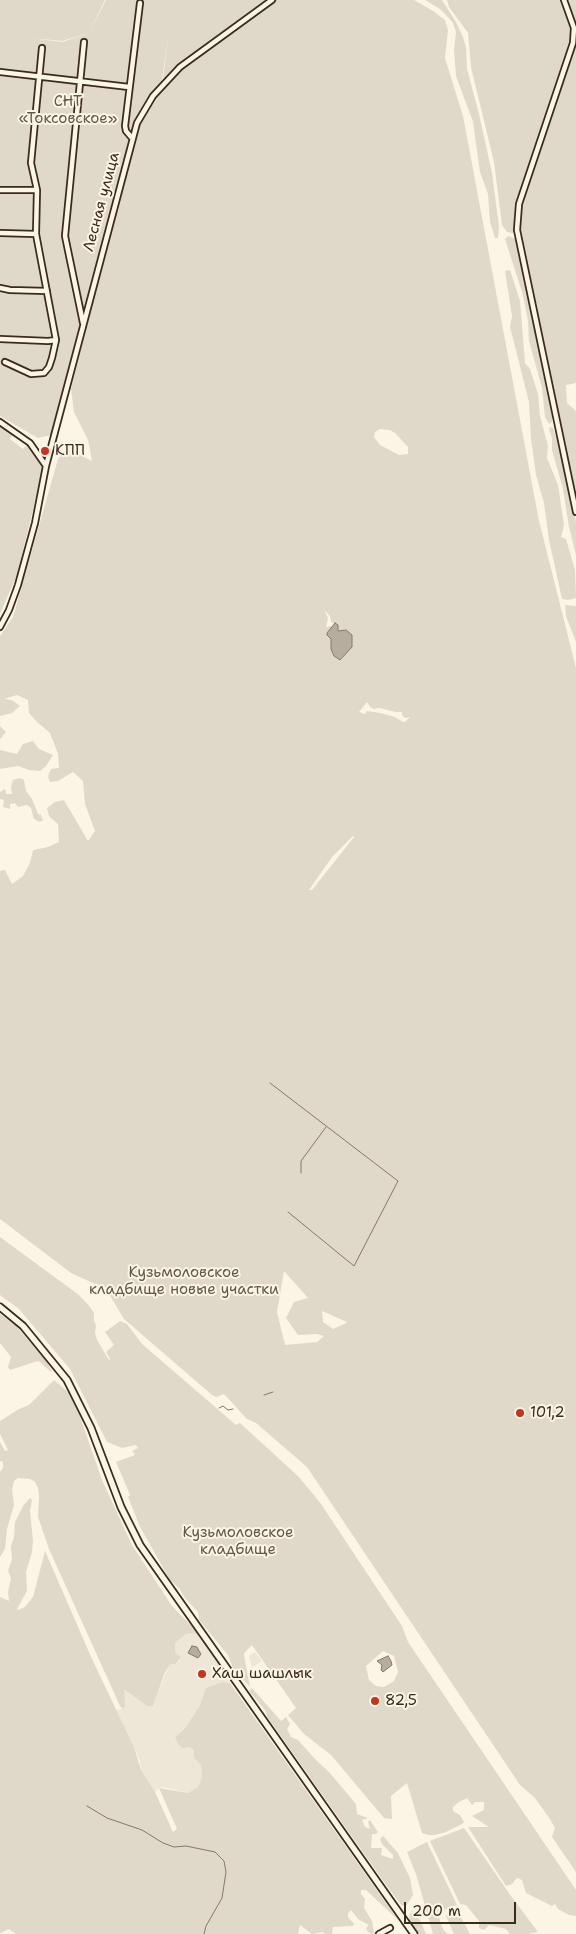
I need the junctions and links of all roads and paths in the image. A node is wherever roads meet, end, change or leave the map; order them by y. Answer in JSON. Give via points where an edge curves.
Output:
{"nodes":[{"id":1,"x":272,"y":0,"type":"edge"},
{"id":2,"x":564,"y":0,"type":"edge"},
{"id":3,"x":140,"y":3,"type":"dead end"},
{"id":4,"x":84,"y":42,"type":"dead end"},
{"id":5,"x":42,"y":48,"type":"dead end"},
{"id":6,"x":0,"y":72,"type":"edge"},
{"id":7,"x":39,"y":77,"type":"junction"},
{"id":8,"x":80,"y":81,"type":"junction"},
{"id":9,"x":130,"y":87,"type":"junction"},
{"id":10,"x":132,"y":138,"type":"junction"},
{"id":11,"x":0,"y":190,"type":"edge"},
{"id":12,"x":37,"y":190,"type":"junction"},
{"id":13,"x":0,"y":233,"type":"edge"},
{"id":14,"x":36,"y":234,"type":"junction"},
{"id":15,"x":0,"y":288,"type":"edge"},
{"id":16,"x":47,"y":290,"type":"junction"},
{"id":17,"x":83,"y":324,"type":"junction"},
{"id":18,"x":0,"y":338,"type":"edge"},
{"id":19,"x":56,"y":340,"type":"junction"},
{"id":20,"x":5,"y":362,"type":"dead end"},
{"id":21,"x":0,"y":422,"type":"edge"},
{"id":22,"x":46,"y":466,"type":"junction"},
{"id":23,"x":576,"y":512,"type":"edge"},
{"id":24,"x":0,"y":627,"type":"edge"},
{"id":25,"x":0,"y":1307,"type":"edge"},
{"id":26,"x":390,"y":1928,"type":"dead end"},
{"id":27,"x":379,"y":1934,"type":"edge"},
{"id":28,"x":414,"y":1934,"type":"edge"}],
"edges":[{"from":1,"to":10,"type":"street","name":"Лесная улица","via":[[180,67],[144,109]]},
{"from":2,"to":23,"type":"street","via":[[574,28],[573,43],[519,204],[517,230]]},
{"from":3,"to":9,"type":"street"},
{"from":4,"to":8,"type":"street"},
{"from":5,"to":7,"type":"street"},
{"from":6,"to":7,"type":"street"},
{"from":7,"to":8,"type":"street"},
{"from":7,"to":12,"type":"street","via":[[31,155]]},
{"from":8,"to":9,"type":"street"},
{"from":8,"to":17,"type":"street","via":[[65,236]]},
{"from":9,"to":10,"type":"street","via":[[125,126]]},
{"from":10,"to":17,"type":"street","name":"Лесная улица"},
{"from":11,"to":12,"type":"street"},
{"from":12,"to":14,"type":"street"},
{"from":13,"to":14,"type":"street"},
{"from":14,"to":16,"type":"street"},
{"from":15,"to":16,"type":"street"},
{"from":16,"to":19,"type":"street"},
{"from":17,"to":22,"type":"street","name":"Лесная улица"},
{"from":18,"to":19,"type":"street"},
{"from":19,"to":20,"type":"street","via":[[49,367],[44,373],[31,374]]},
{"from":21,"to":22,"type":"street","via":[[30,443]]},
{"from":22,"to":24,"type":"street","name":"Лесная улица","via":[[18,585]]},
{"from":25,"to":28,"type":"main road","via":[[23,1326],[67,1380],[91,1428],[121,1507],[140,1545]]},
{"from":26,"to":27,"type":"street"}]}
